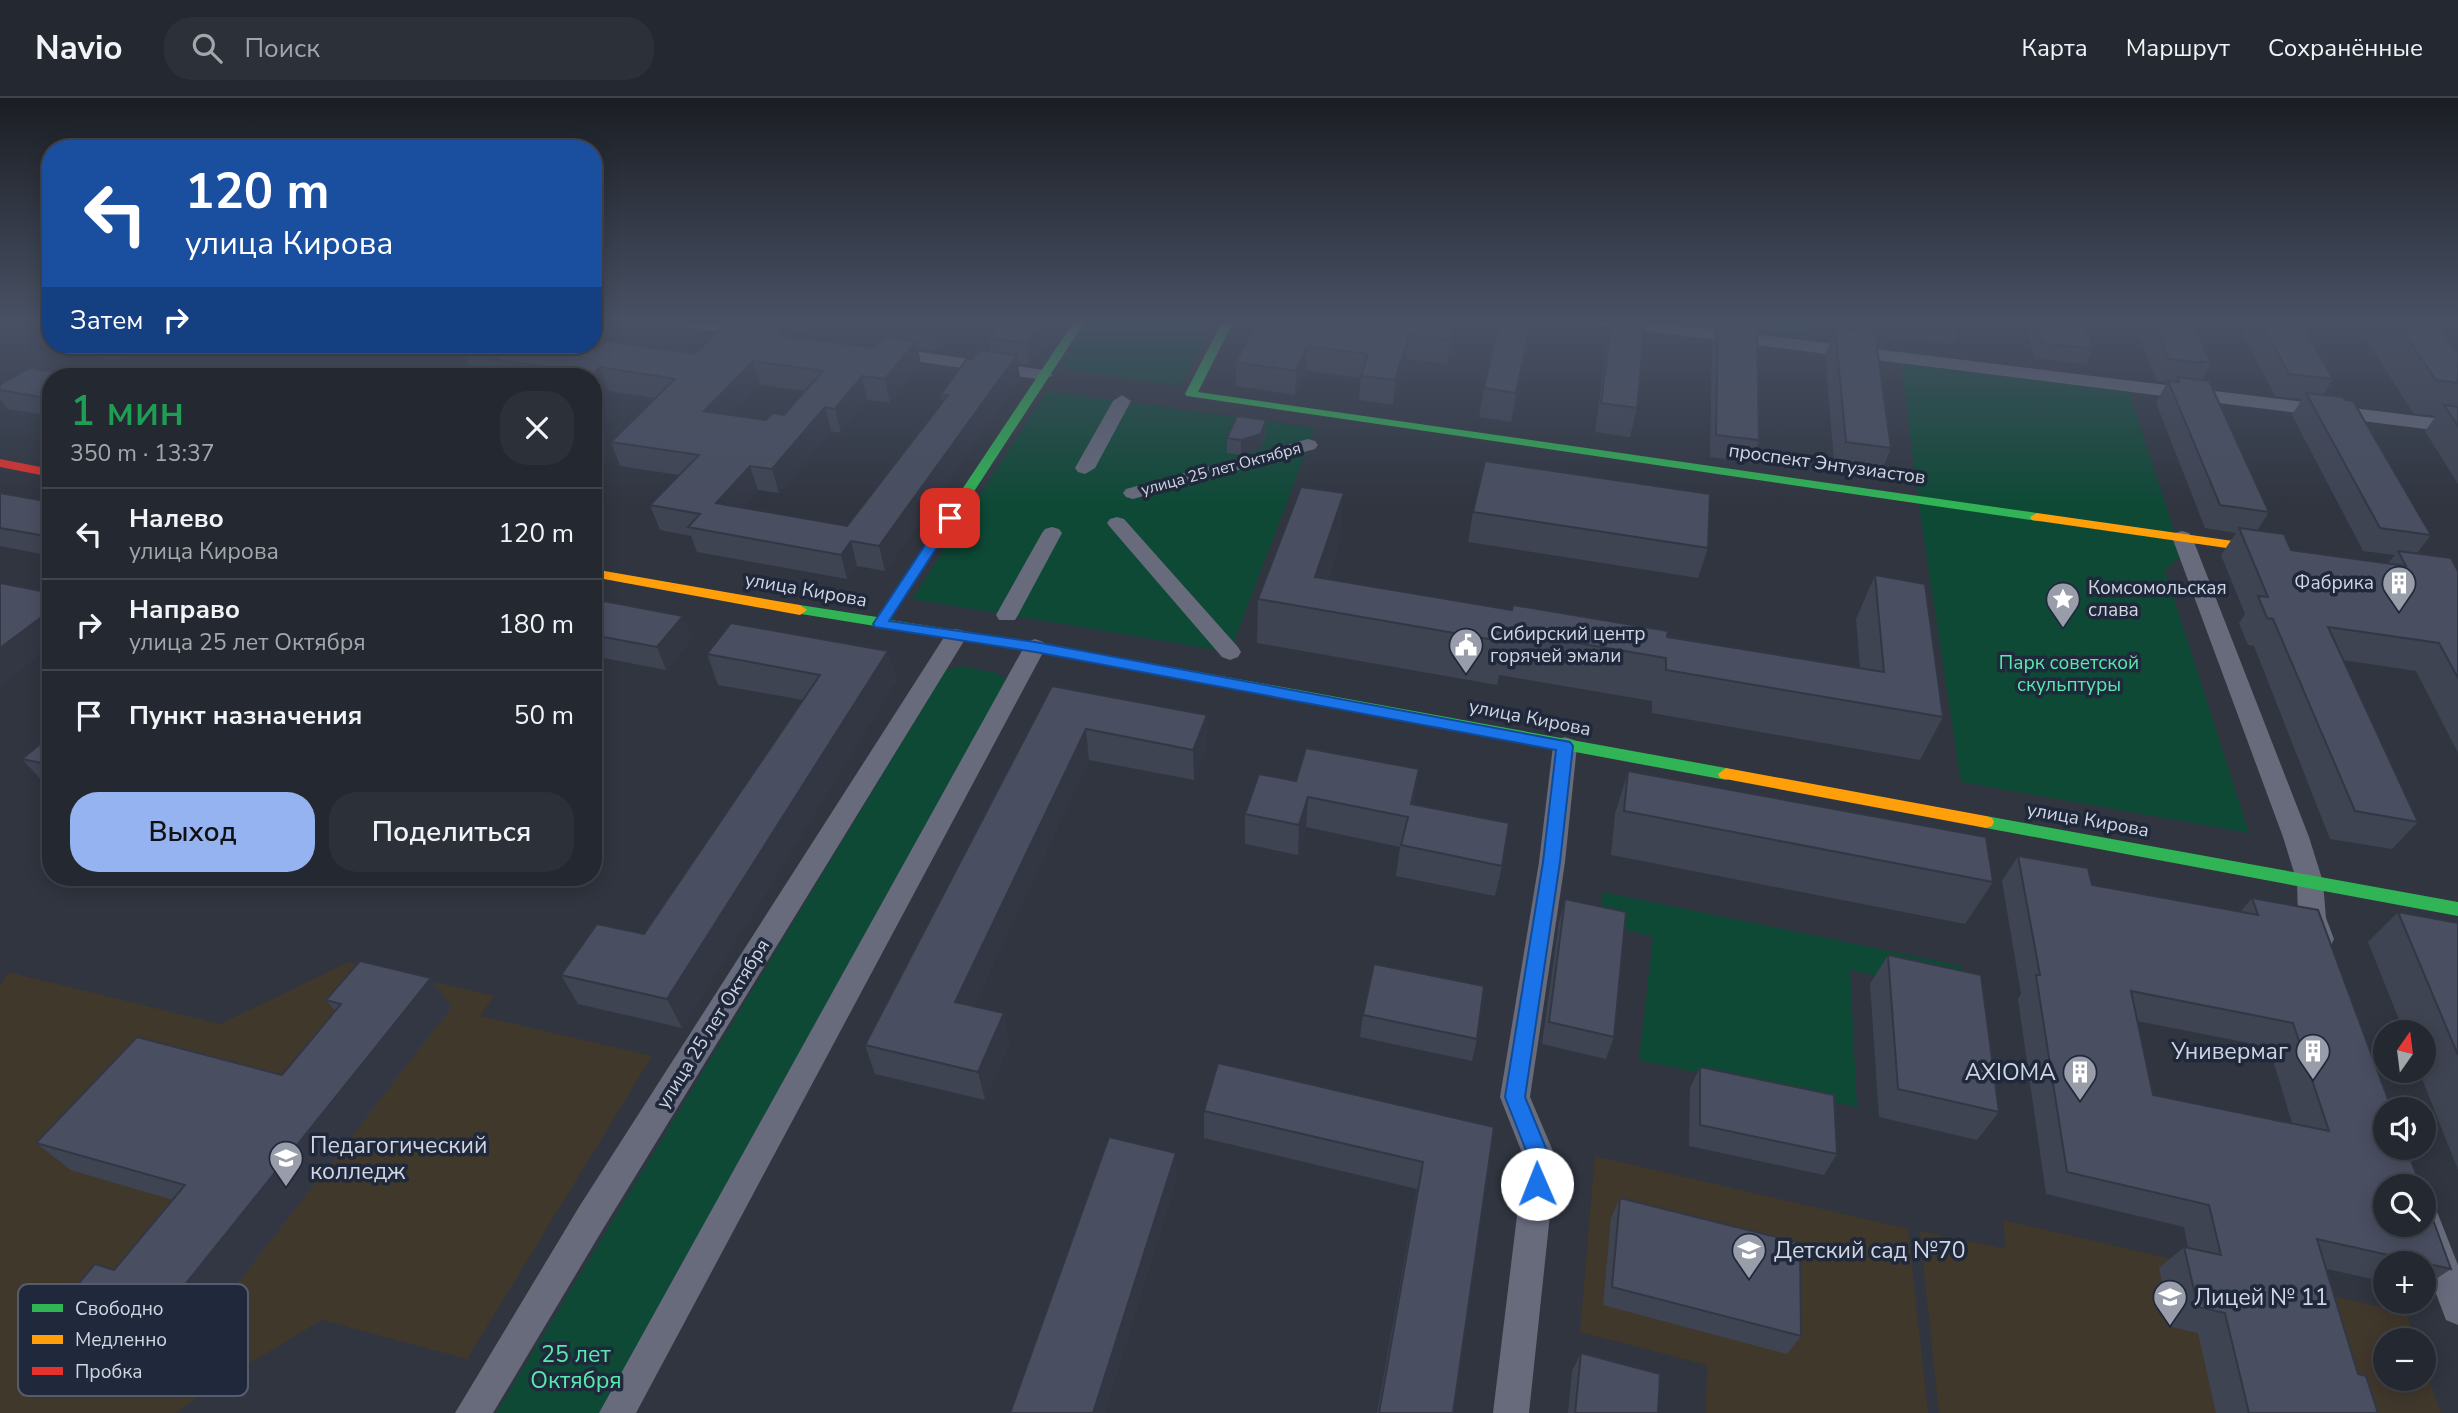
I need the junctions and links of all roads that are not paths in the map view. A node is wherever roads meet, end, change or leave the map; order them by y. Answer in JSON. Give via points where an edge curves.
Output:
{"nodes":[{"id":1,"x":1040,"y":381,"type":"edge"},
{"id":2,"x":1198,"y":381,"type":"edge"},
{"id":3,"x":2091,"y":381,"type":"edge"},
{"id":4,"x":1122,"y":401,"type":"dead end"},
{"id":5,"x":2458,"y":427,"type":"edge"},
{"id":6,"x":1308,"y":445,"type":"dead end"},
{"id":7,"x":0,"y":463,"type":"edge"},
{"id":8,"x":1084,"y":468,"type":"dead end"},
{"id":9,"x":42,"y":471,"type":"edge"},
{"id":10,"x":1133,"y":492,"type":"dead end"},
{"id":11,"x":1117,"y":523,"type":"dead end"},
{"id":12,"x":1052,"y":533,"type":"dead end"},
{"id":13,"x":2182,"y":537,"type":"junction"},
{"id":14,"x":2296,"y":554,"type":"edge"},
{"id":15,"x":602,"y":575,"type":"edge"},
{"id":16,"x":1007,"y":615,"type":"dead end"},
{"id":17,"x":880,"y":624,"type":"junction"},
{"id":18,"x":956,"y":636,"type":"junction"},
{"id":19,"x":1035,"y":647,"type":"junction"},
{"id":20,"x":1230,"y":652,"type":"dead end"},
{"id":21,"x":1565,"y":746,"type":"junction"},
{"id":22,"x":2310,"y":883,"type":"junction"},
{"id":23,"x":2458,"y":909,"type":"edge"},
{"id":24,"x":2330,"y":967,"type":"edge"},
{"id":25,"x":2431,"y":1237,"type":"edge"},
{"id":26,"x":2458,"y":1308,"type":"edge"},
{"id":27,"x":473,"y":1413,"type":"edge"},
{"id":28,"x":617,"y":1413,"type":"edge"},
{"id":29,"x":1511,"y":1413,"type":"edge"}],
"edges":[{"from":1,"to":17,"type":"street"},
{"from":2,"to":13,"type":"street","name":"проспект Энтузиастов","via":[[1191,394]]},
{"from":3,"to":5,"type":"street"},
{"from":4,"to":8,"type":"street"},
{"from":6,"to":10,"type":"street","name":"улица 25 лет Октября"},
{"from":7,"to":9,"type":"street"},
{"from":11,"to":20,"type":"street"},
{"from":12,"to":16,"type":"street"},
{"from":13,"to":14,"type":"street","name":"проспект Энтузиастов"},
{"from":13,"to":22,"type":"street"},
{"from":15,"to":17,"type":"street","name":"улица Кирова"},
{"from":17,"to":18,"type":"street","name":"улица Кирова"},
{"from":18,"to":19,"type":"street","name":"улица Кирова"},
{"from":18,"to":27,"type":"street","name":"улица 25 лет Октября"},
{"from":19,"to":21,"type":"street","name":"улица Кирова"},
{"from":19,"to":28,"type":"street"},
{"from":21,"to":22,"type":"street","name":"улица Кирова"},
{"from":21,"to":29,"type":"street","via":[[1515,1097],[1539,1158]]},
{"from":22,"to":23,"type":"street","name":"улица Кирова"},
{"from":22,"to":24,"type":"street","via":[[2312,918]]},
{"from":25,"to":26,"type":"street"}]}
